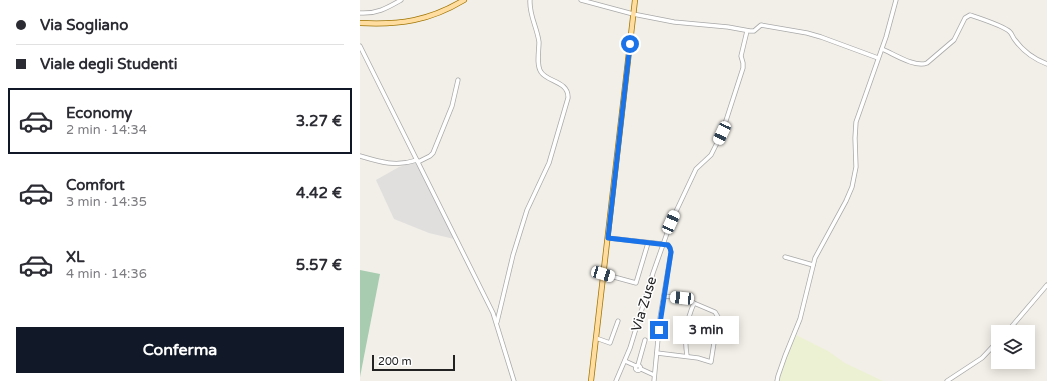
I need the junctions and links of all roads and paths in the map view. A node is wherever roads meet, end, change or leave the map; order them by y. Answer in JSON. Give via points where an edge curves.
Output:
{"nodes":[{"id":1,"x":401,"y":0,"type":"edge"},
{"id":2,"x":464,"y":0,"type":"edge"},
{"id":3,"x":530,"y":0,"type":"edge"},
{"id":4,"x":581,"y":0,"type":"edge"},
{"id":5,"x":635,"y":0,"type":"edge"},
{"id":6,"x":896,"y":0,"type":"edge"},
{"id":7,"x":360,"y":13,"type":"edge"},
{"id":8,"x":633,"y":14,"type":"junction"},
{"id":9,"x":360,"y":23,"type":"edge"},
{"id":10,"x":747,"y":31,"type":"junction"},
{"id":11,"x":360,"y":46,"type":"edge"},
{"id":12,"x":882,"y":49,"type":"junction"},
{"id":13,"x":878,"y":58,"type":"junction"},
{"id":14,"x":1047,"y":64,"type":"edge"},
{"id":15,"x":458,"y":80,"type":"dead end"},
{"id":16,"x":360,"y":156,"type":"edge"},
{"id":17,"x":418,"y":161,"type":"junction"},
{"id":18,"x":608,"y":238,"type":"junction"},
{"id":19,"x":648,"y":243,"type":"junction"},
{"id":20,"x":663,"y":244,"type":"junction"},
{"id":21,"x":785,"y":258,"type":"dead end"},
{"id":22,"x":813,"y":265,"type":"junction"},
{"id":23,"x":603,"y":274,"type":"junction"},
{"id":24,"x":1047,"y":285,"type":"edge"},
{"id":25,"x":664,"y":296,"type":"junction"},
{"id":26,"x":694,"y":303,"type":"junction"},
{"id":27,"x":618,"y":321,"type":"dead end"},
{"id":28,"x":497,"y":322,"type":"junction"},
{"id":29,"x":1013,"y":325,"type":"edge"},
{"id":30,"x":596,"y":338,"type":"junction"},
{"id":31,"x":645,"y":340,"type":"dead end"},
{"id":32,"x":991,"y":349,"type":"edge"},
{"id":33,"x":657,"y":353,"type":"junction"},
{"id":34,"x":687,"y":356,"type":"junction"},
{"id":35,"x":625,"y":361,"type":"junction"},
{"id":36,"x":638,"y":367,"type":"junction"},
{"id":37,"x":654,"y":375,"type":"junction"},
{"id":38,"x":514,"y":381,"type":"edge"},
{"id":39,"x":591,"y":381,"type":"edge"},
{"id":40,"x":616,"y":381,"type":"edge"},
{"id":41,"x":654,"y":381,"type":"edge"},
{"id":42,"x":777,"y":381,"type":"edge"},
{"id":43,"x":947,"y":381,"type":"edge"}],
"edges":[{"from":1,"to":7,"type":"street","via":[[371,14]]},
{"from":2,"to":9,"type":"main road","via":[[425,18],[385,24]]},
{"from":3,"to":28,"type":"street","via":[[530,12],[539,41],[539,70],[566,90],[568,98],[550,163],[527,210]]},
{"from":4,"to":8,"type":"street"},
{"from":5,"to":8,"type":"main road"},
{"from":6,"to":12,"type":"street"},
{"from":8,"to":10,"type":"street","via":[[674,22],[728,26]]},
{"from":8,"to":18,"type":"main road"},
{"from":10,"to":13,"type":"street","via":[[754,31],[762,25],[807,33]]},
{"from":10,"to":20,"type":"street","name":"Via Zuse","via":[[741,56],[743,68],[722,133],[711,155],[696,169]]},
{"from":11,"to":17,"type":"street"},
{"from":12,"to":13,"type":"street"},
{"from":12,"to":14,"type":"street","via":[[923,65],[954,40],[964,18],[970,15],[1009,32],[1025,51]]},
{"from":13,"to":22,"type":"street","via":[[856,122],[856,167],[852,187],[816,253]]},
{"from":15,"to":17,"type":"street","via":[[452,106],[433,153]]},
{"from":16,"to":17,"type":"street","via":[[384,164]]},
{"from":17,"to":28,"type":"street"},
{"from":18,"to":19,"type":"street"},
{"from":18,"to":23,"type":"main road"},
{"from":19,"to":20,"type":"street"},
{"from":19,"to":23,"type":"street","via":[[636,283]]},
{"from":20,"to":25,"type":"street","via":[[668,245],[671,252]]},
{"from":20,"to":35,"type":"street","name":"Via Zuse"},
{"from":21,"to":22,"type":"street"},
{"from":22,"to":42,"type":"street","via":[[800,318]]},
{"from":23,"to":30,"type":"main road"},
{"from":24,"to":29,"type":"street"},
{"from":25,"to":26,"type":"street","via":[[682,298]]},
{"from":25,"to":33,"type":"street"},
{"from":26,"to":34,"type":"street","via":[[688,317],[685,340]]},
{"from":26,"to":34,"type":"street","via":[[715,312],[718,317],[712,361],[709,363]]},
{"from":27,"to":30,"type":"street","via":[[610,343]]},
{"from":28,"to":38,"type":"street"},
{"from":30,"to":39,"type":"main road"},
{"from":31,"to":36,"type":"street"},
{"from":32,"to":43,"type":"street"},
{"from":33,"to":34,"type":"street"},
{"from":33,"to":37,"type":"street"},
{"from":35,"to":36,"type":"street"},
{"from":35,"to":40,"type":"street","name":"Via Zuse"},
{"from":36,"to":37,"type":"street"},
{"from":37,"to":41,"type":"street"}]}
